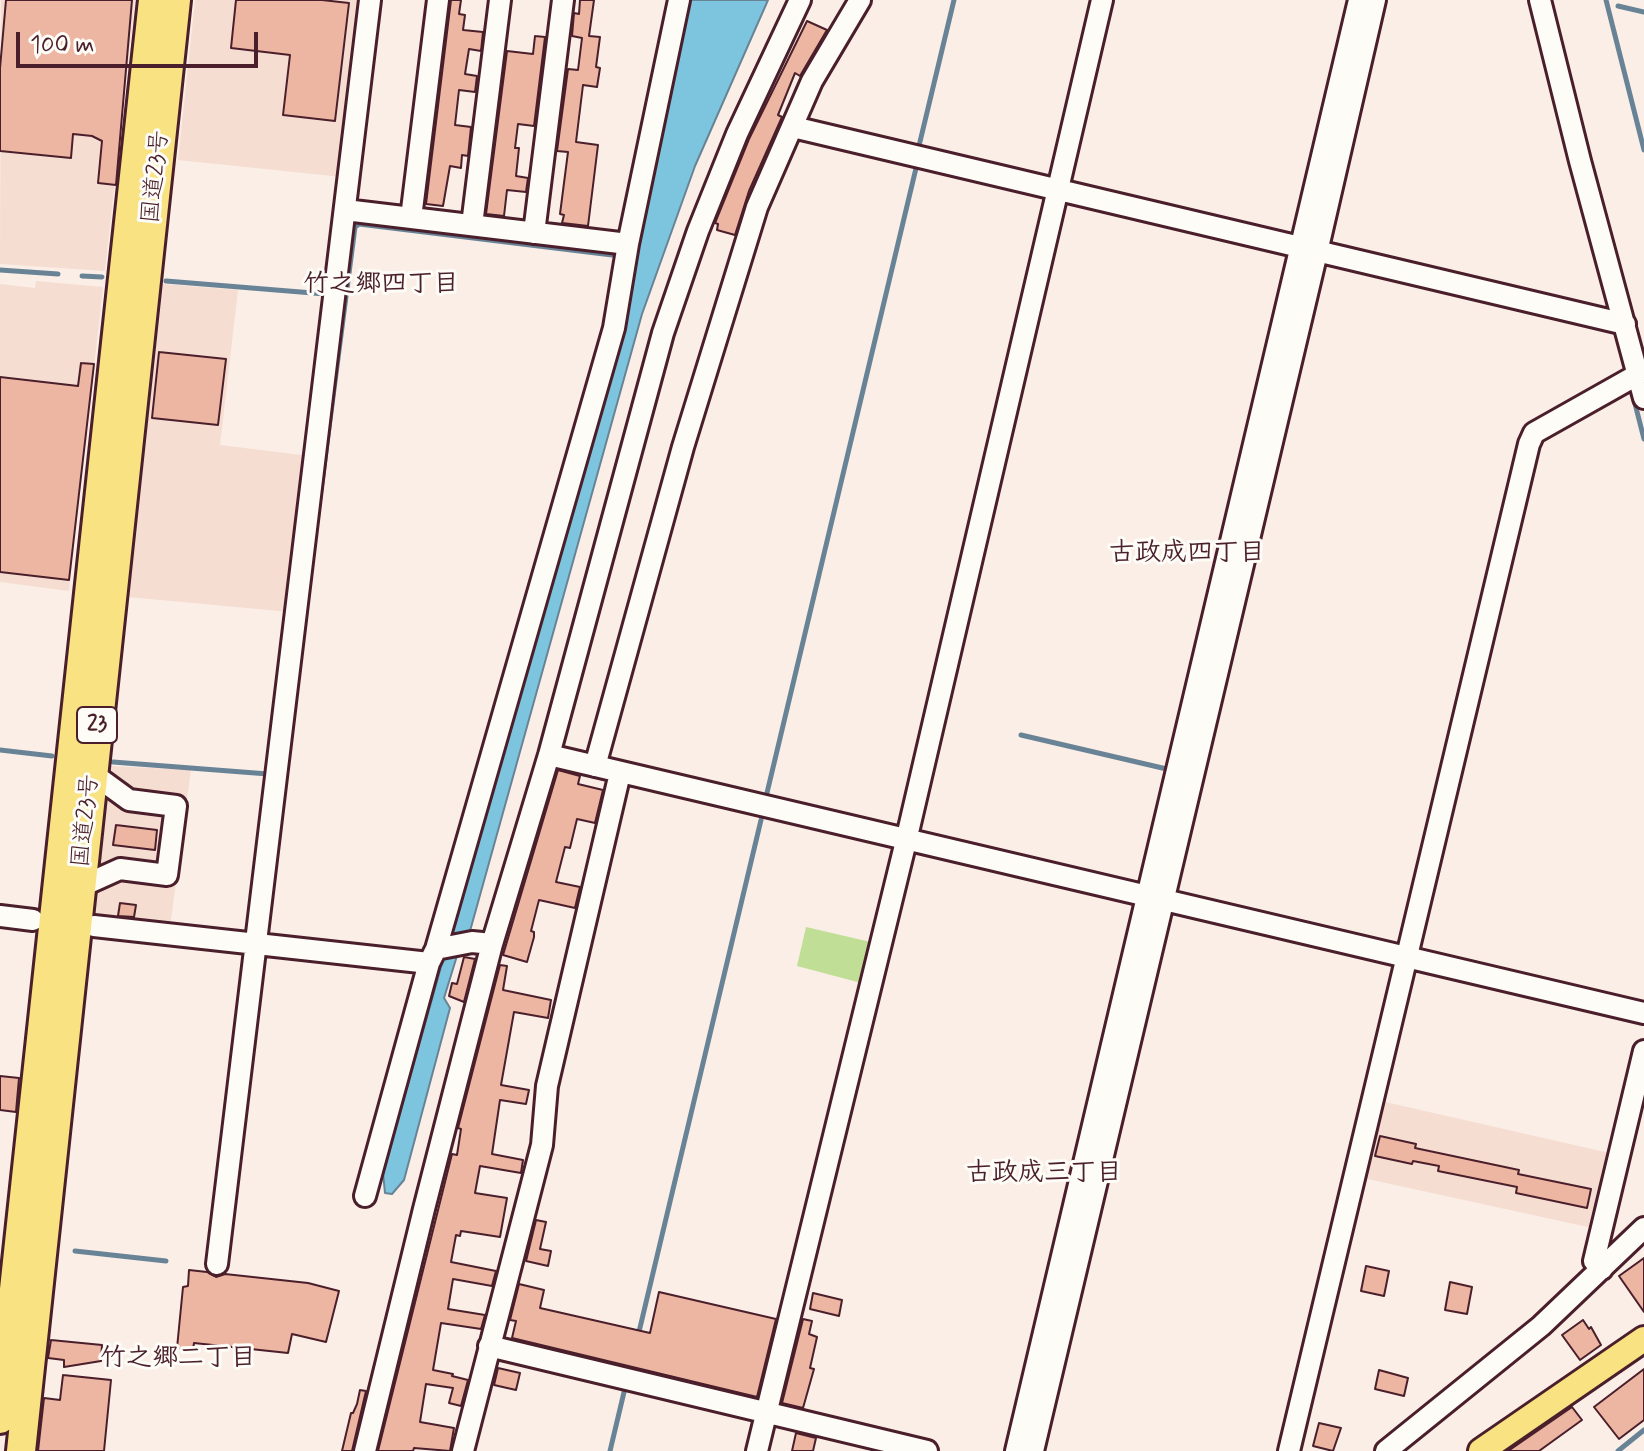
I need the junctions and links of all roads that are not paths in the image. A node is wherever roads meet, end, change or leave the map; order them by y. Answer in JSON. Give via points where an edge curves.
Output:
{"nodes":[{"id":1,"x":153,"y":0,"type":"edge"},
{"id":2,"x":176,"y":0,"type":"edge"},
{"id":3,"x":370,"y":0,"type":"edge"},
{"id":4,"x":438,"y":0,"type":"edge"},
{"id":5,"x":500,"y":0,"type":"edge"},
{"id":6,"x":563,"y":0,"type":"edge"},
{"id":7,"x":679,"y":0,"type":"edge"},
{"id":8,"x":800,"y":0,"type":"edge"},
{"id":9,"x":860,"y":0,"type":"edge"},
{"id":10,"x":1102,"y":0,"type":"edge"},
{"id":11,"x":1359,"y":0,"type":"edge"},
{"id":12,"x":1375,"y":0,"type":"edge"},
{"id":13,"x":1540,"y":0,"type":"edge"},
{"id":14,"x":793,"y":127,"type":"junction"},
{"id":15,"x":1058,"y":190,"type":"junction"},
{"id":16,"x":345,"y":210,"type":"junction"},
{"id":17,"x":411,"y":218,"type":"junction"},
{"id":18,"x":472,"y":225,"type":"junction"},
{"id":19,"x":534,"y":233,"type":"junction"},
{"id":20,"x":628,"y":244,"type":"junction"},
{"id":21,"x":1309,"y":250,"type":"junction"},
{"id":22,"x":1625,"y":324,"type":"junction"},
{"id":23,"x":1641,"y":373,"type":"edge"},
{"id":24,"x":1644,"y":398,"type":"edge"},
{"id":25,"x":549,"y":755,"type":"junction"},
{"id":26,"x":595,"y":766,"type":"junction"},
{"id":27,"x":92,"y":773,"type":"junction"},
{"id":28,"x":620,"y":773,"type":"junction"},
{"id":29,"x":906,"y":841,"type":"junction"},
{"id":30,"x":80,"y":887,"type":"junction"},
{"id":31,"x":1154,"y":899,"type":"junction"},
{"id":32,"x":0,"y":916,"type":"edge"},
{"id":33,"x":33,"y":920,"type":"dead end"},
{"id":34,"x":94,"y":926,"type":"dead end"},
{"id":35,"x":482,"y":943,"type":"junction"},
{"id":36,"x":257,"y":945,"type":"junction"},
{"id":37,"x":437,"y":953,"type":"junction"},
{"id":38,"x":1406,"y":959,"type":"junction"},
{"id":39,"x":1644,"y":1013,"type":"edge"},
{"id":40,"x":1644,"y":1051,"type":"edge"},
{"id":41,"x":365,"y":1196,"type":"dead end"},
{"id":42,"x":1644,"y":1228,"type":"edge"},
{"id":43,"x":217,"y":1264,"type":"dead end"},
{"id":44,"x":1602,"y":1269,"type":"junction"},
{"id":45,"x":1644,"y":1339,"type":"edge"},
{"id":46,"x":489,"y":1346,"type":"junction"},
{"id":47,"x":766,"y":1413,"type":"junction"},
{"id":48,"x":0,"y":1419,"type":"edge"},
{"id":49,"x":21,"y":1451,"type":"edge"},
{"id":50,"x":365,"y":1451,"type":"edge"},
{"id":51,"x":463,"y":1451,"type":"edge"},
{"id":52,"x":757,"y":1451,"type":"edge"},
{"id":53,"x":927,"y":1451,"type":"edge"},
{"id":54,"x":1016,"y":1451,"type":"edge"},
{"id":55,"x":1033,"y":1451,"type":"edge"},
{"id":56,"x":1289,"y":1451,"type":"edge"},
{"id":57,"x":1386,"y":1451,"type":"edge"},
{"id":58,"x":1481,"y":1451,"type":"edge"}],
"edges":[{"from":1,"to":48,"type":"highway","name":"国道23号","number":"23"},
{"from":2,"to":27,"type":"highway","name":"国道23号","number":"23"},
{"from":3,"to":16,"type":"street"},
{"from":4,"to":17,"type":"street"},
{"from":5,"to":18,"type":"street"},
{"from":6,"to":19,"type":"street"},
{"from":7,"to":20,"type":"street"},
{"from":8,"to":25,"type":"street","via":[[737,134],[663,333]]},
{"from":9,"to":14,"type":"street","via":[[812,81]]},
{"from":10,"to":15,"type":"street"},
{"from":11,"to":21,"type":"street"},
{"from":12,"to":21,"type":"street"},
{"from":13,"to":22,"type":"street"},
{"from":14,"to":15,"type":"street"},
{"from":14,"to":26,"type":"street","via":[[757,207],[679,461]]},
{"from":15,"to":21,"type":"street"},
{"from":15,"to":29,"type":"street"},
{"from":16,"to":17,"type":"street"},
{"from":16,"to":36,"type":"street"},
{"from":17,"to":18,"type":"street"},
{"from":18,"to":19,"type":"street"},
{"from":19,"to":20,"type":"street"},
{"from":20,"to":37,"type":"street","via":[[614,328]]},
{"from":21,"to":22,"type":"street"},
{"from":21,"to":31,"type":"street"},
{"from":22,"to":23,"type":"street"},
{"from":23,"to":24,"type":"street"},
{"from":23,"to":38,"type":"street","via":[[1534,433],[1529,444]]},
{"from":25,"to":26,"type":"street"},
{"from":25,"to":35,"type":"street"},
{"from":26,"to":28,"type":"street"},
{"from":27,"to":30,"type":"highway","name":"国道23号","number":"23"},
{"from":27,"to":30,"type":"street","via":[[129,800],[176,806],[167,875],[120,869]]},
{"from":28,"to":29,"type":"street"},
{"from":28,"to":46,"type":"street","via":[[547,1086],[542,1145]]},
{"from":29,"to":31,"type":"street"},
{"from":29,"to":47,"type":"street"},
{"from":30,"to":49,"type":"highway","name":"国道23号","number":"23"},
{"from":31,"to":38,"type":"street"},
{"from":31,"to":54,"type":"street"},
{"from":31,"to":55,"type":"street"},
{"from":32,"to":33,"type":"street"},
{"from":34,"to":36,"type":"street"},
{"from":35,"to":37,"type":"street"},
{"from":35,"to":50,"type":"street"},
{"from":36,"to":37,"type":"street"},
{"from":36,"to":43,"type":"street"},
{"from":37,"to":41,"type":"street"},
{"from":38,"to":39,"type":"street"},
{"from":38,"to":56,"type":"street"},
{"from":40,"to":44,"type":"street","via":[[1594,1261]]},
{"from":42,"to":44,"type":"street"},
{"from":44,"to":57,"type":"street","via":[[1541,1326]]},
{"from":45,"to":58,"type":"main road"},
{"from":46,"to":47,"type":"street"},
{"from":46,"to":51,"type":"street"},
{"from":47,"to":52,"type":"street"},
{"from":47,"to":53,"type":"street"}]}
